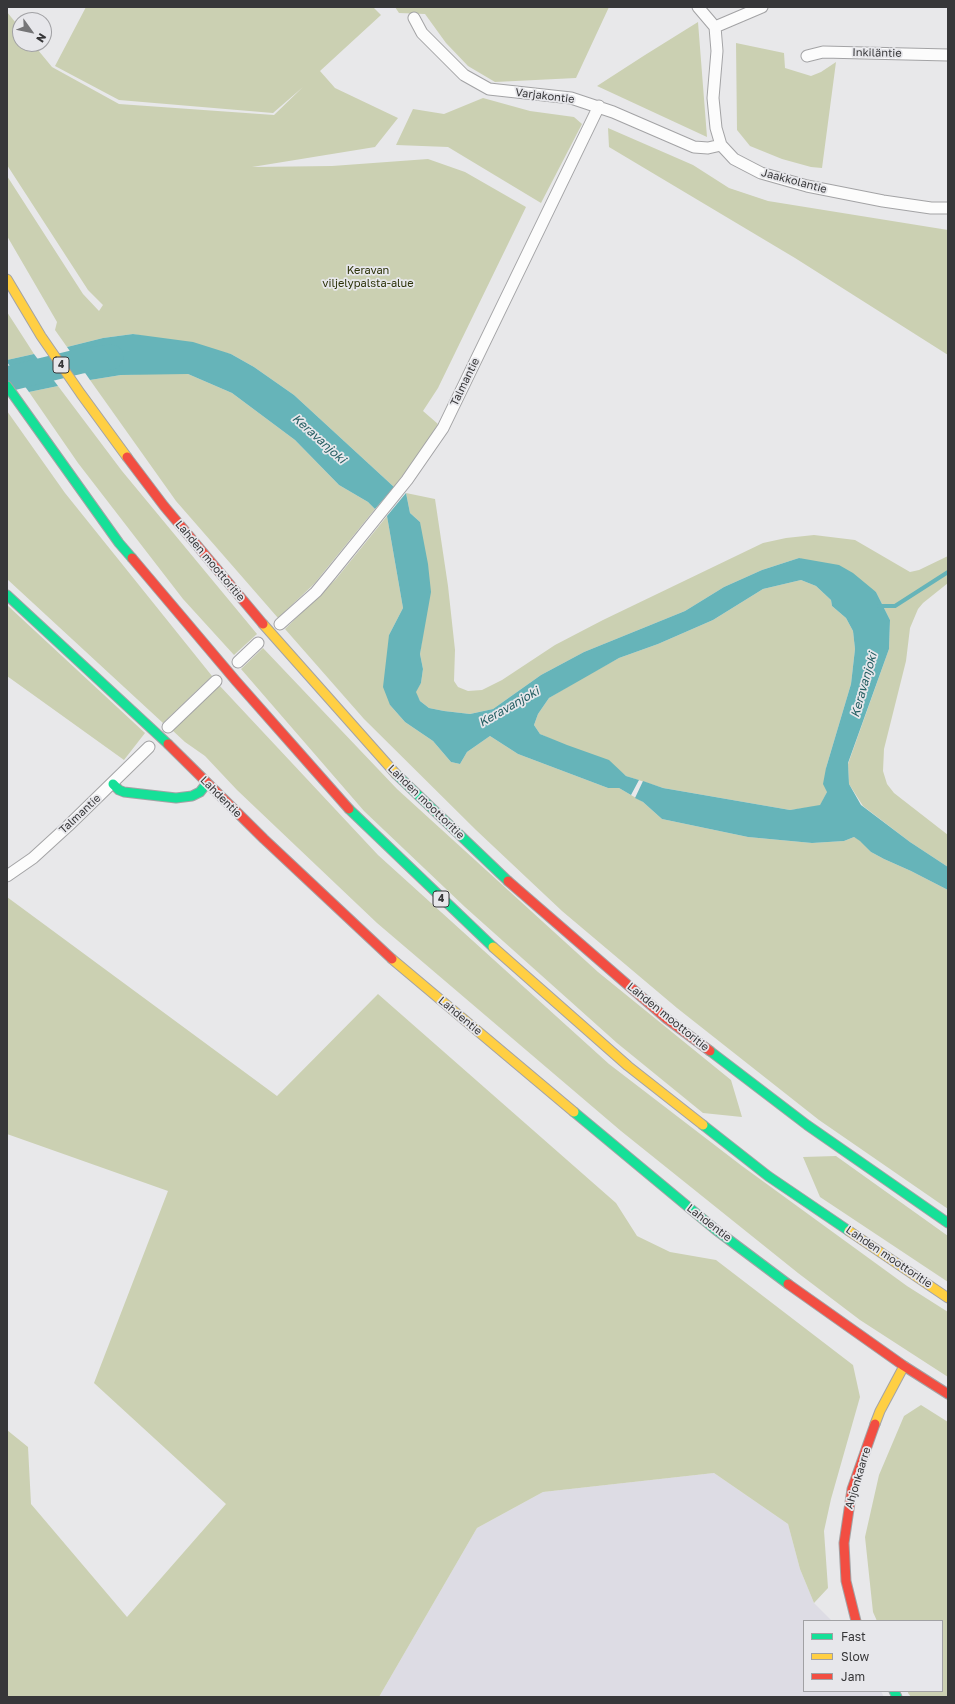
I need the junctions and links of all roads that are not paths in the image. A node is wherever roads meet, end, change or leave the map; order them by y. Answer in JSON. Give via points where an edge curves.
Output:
{"nodes":[{"id":1,"x":698,"y":7,"type":"edge"},
{"id":2,"x":762,"y":7,"type":"edge"},
{"id":3,"x":414,"y":18,"type":"dead end"},
{"id":4,"x":715,"y":27,"type":"junction"},
{"id":5,"x":948,"y":55,"type":"edge"},
{"id":6,"x":806,"y":56,"type":"dead end"},
{"id":7,"x":599,"y":106,"type":"junction"},
{"id":8,"x":721,"y":145,"type":"junction"},
{"id":9,"x":948,"y":208,"type":"edge"},
{"id":10,"x":7,"y":279,"type":"edge"},
{"id":11,"x":7,"y":386,"type":"edge"},
{"id":12,"x":7,"y":595,"type":"edge"},
{"id":13,"x":280,"y":624,"type":"dead end"},
{"id":14,"x":258,"y":643,"type":"dead end"},
{"id":15,"x":238,"y":662,"type":"dead end"},
{"id":16,"x":216,"y":681,"type":"dead end"},
{"id":17,"x":168,"y":727,"type":"dead end"},
{"id":18,"x":149,"y":747,"type":"dead end"},
{"id":19,"x":207,"y":783,"type":"junction"},
{"id":20,"x":113,"y":784,"type":"junction"},
{"id":21,"x":7,"y":876,"type":"edge"},
{"id":22,"x":948,"y":1223,"type":"edge"},
{"id":23,"x":948,"y":1298,"type":"edge"},
{"id":24,"x":904,"y":1366,"type":"junction"},
{"id":25,"x":948,"y":1394,"type":"edge"},
{"id":26,"x":856,"y":1620,"type":"edge"}],
"edges":[{"from":1,"to":4,"type":"street"},
{"from":2,"to":4,"type":"street"},
{"from":3,"to":7,"type":"street","name":"Varjakontie","via":[[422,33],[464,75],[489,89],[571,98]]},
{"from":4,"to":8,"type":"street","name":"Jaakkolantie","via":[[717,51],[713,98],[716,128]]},
{"from":5,"to":6,"type":"street","name":"Inkiläntie","via":[[823,52]]},
{"from":7,"to":8,"type":"street","name":"Varjakontie","via":[[694,146],[708,148]]},
{"from":7,"to":13,"type":"street","name":"Talmantie","via":[[443,428],[407,480],[316,592]]},
{"from":8,"to":9,"type":"street","name":"Jaakkolantie","via":[[734,160],[769,176],[883,201]]},
{"from":10,"to":22,"type":"main road","name":"Lahden moottoritie","number":"4","via":[[41,336],[81,394],[169,512],[280,646],[400,779],[525,897],[667,1019],[807,1125]]},
{"from":11,"to":23,"type":"main road","name":"Lahden moottoritie","number":"4","via":[[119,543],[354,815],[485,940],[628,1066],[768,1176]]},
{"from":12,"to":19,"type":"main road","name":"Lahdentie"},
{"from":14,"to":15,"type":"street"},
{"from":16,"to":17,"type":"street"},
{"from":18,"to":20,"type":"street","name":"Talmantie"},
{"from":19,"to":20,"type":"main road","via":[[200,792],[192,796],[176,798],[124,792]]},
{"from":19,"to":24,"type":"main road","name":"Lahdentie","via":[[393,960],[649,1175],[716,1230]]},
{"from":20,"to":21,"type":"street","name":"Talmantie","via":[[33,858]]},
{"from":24,"to":25,"type":"main road","name":"Lahdentie"},
{"from":24,"to":26,"type":"main road","name":"Ahjonkaarre","via":[[880,1411],[852,1489],[848,1509],[844,1543],[846,1581]]}]}
